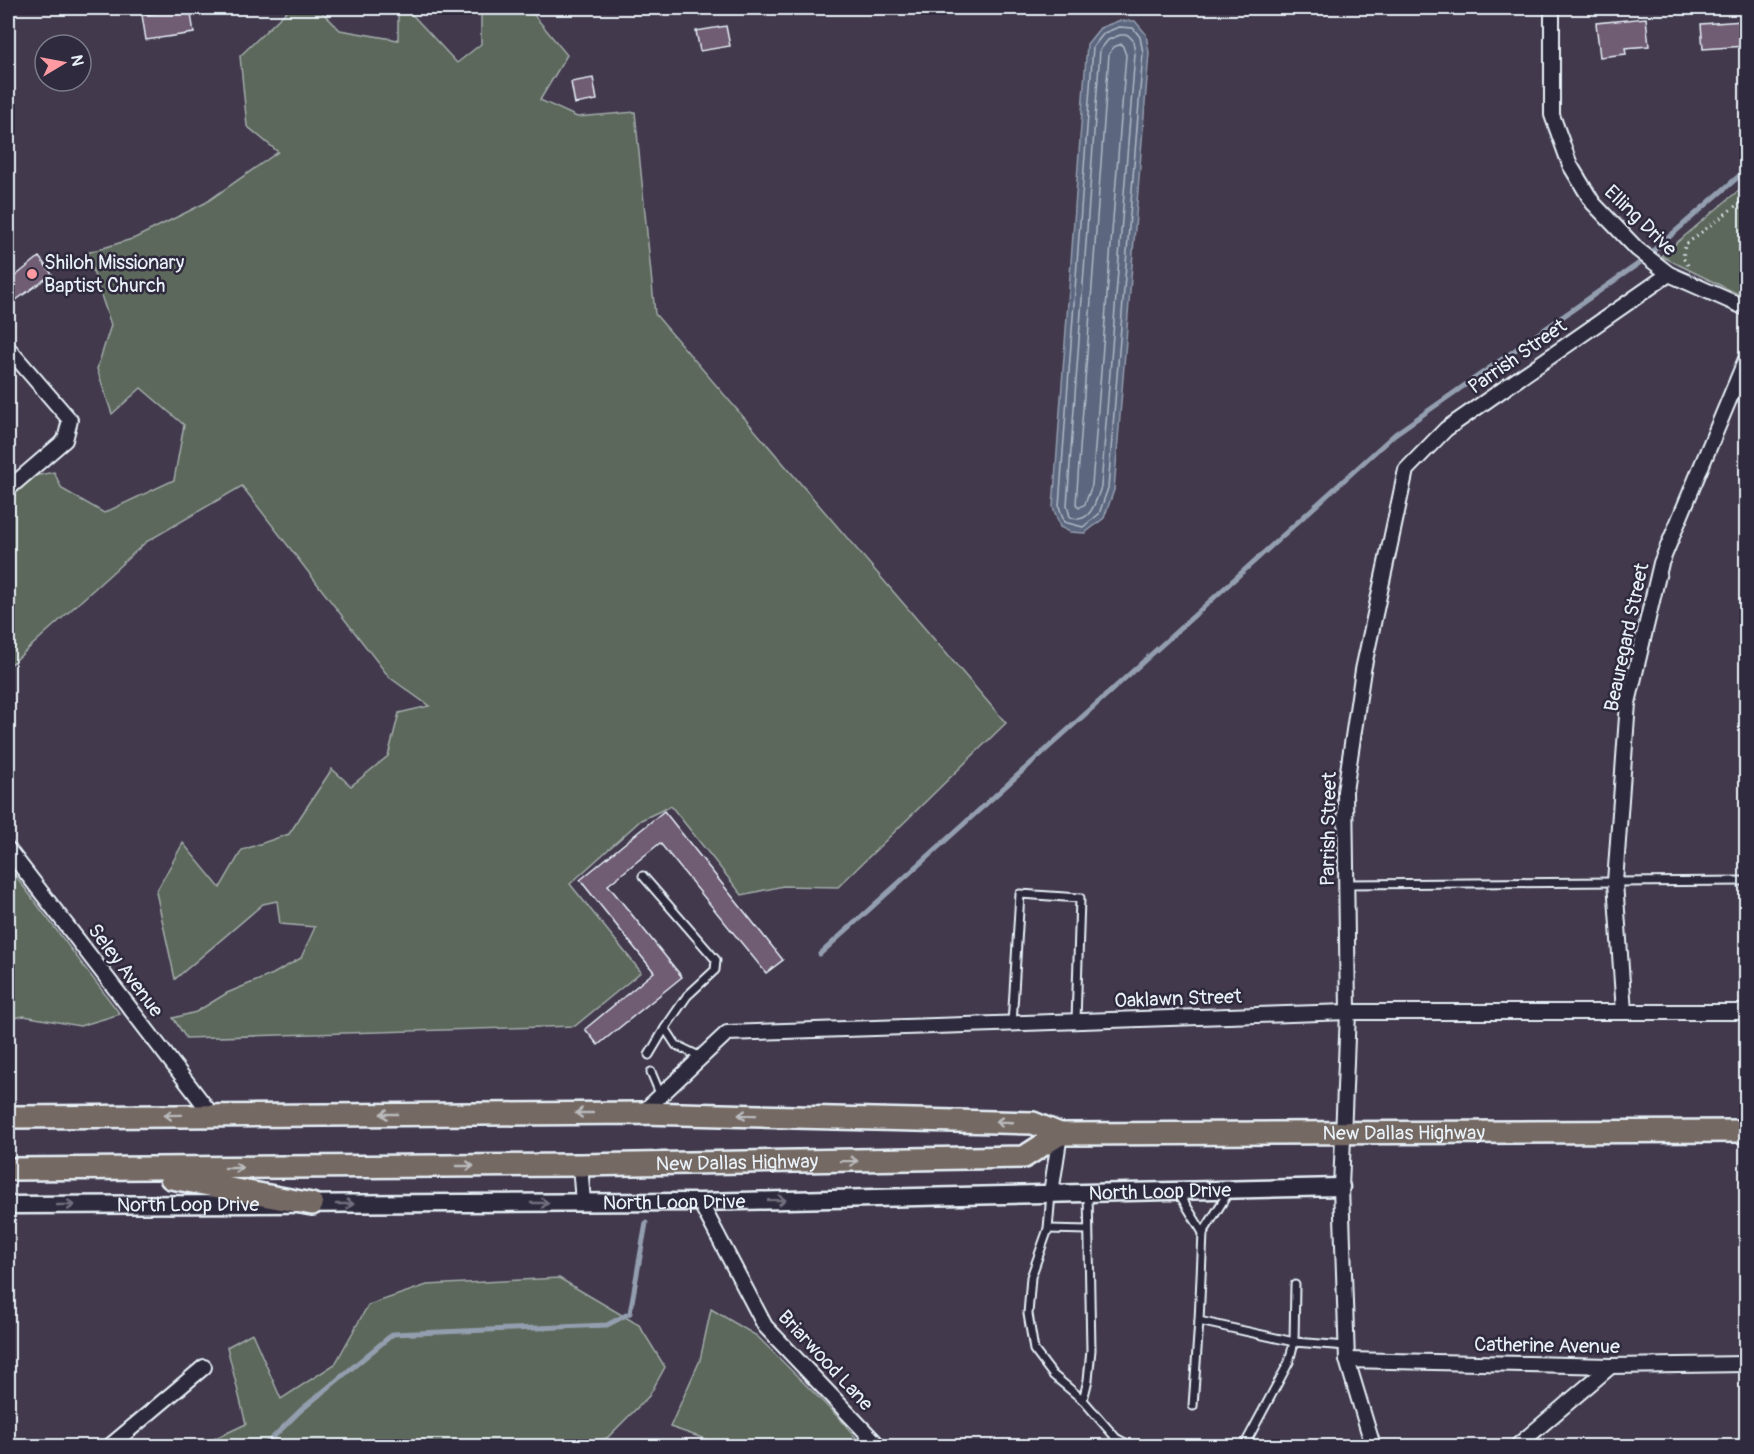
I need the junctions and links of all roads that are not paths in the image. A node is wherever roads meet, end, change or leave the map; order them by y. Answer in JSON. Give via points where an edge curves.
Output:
{"nodes":[{"id":1,"x":1552,"y":8,"type":"edge"},
{"id":2,"x":1665,"y":271,"type":"junction"},
{"id":3,"x":1746,"y":308,"type":"edge"},
{"id":4,"x":8,"y":348,"type":"edge"},
{"id":5,"x":1746,"y":359,"type":"edge"},
{"id":6,"x":8,"y":489,"type":"edge"},
{"id":7,"x":8,"y":849,"type":"edge"},
{"id":8,"x":643,"y":876,"type":"dead end"},
{"id":9,"x":1746,"y":881,"type":"edge"},
{"id":10,"x":1615,"y":882,"type":"junction"},
{"id":11,"x":1346,"y":884,"type":"junction"},
{"id":12,"x":1348,"y":1012,"type":"junction"},
{"id":13,"x":1624,"y":1012,"type":"junction"},
{"id":14,"x":1746,"y":1012,"type":"edge"},
{"id":15,"x":1076,"y":1021,"type":"junction"},
{"id":16,"x":1012,"y":1024,"type":"junction"},
{"id":17,"x":665,"y":1028,"type":"junction"},
{"id":18,"x":649,"y":1055,"type":"dead end"},
{"id":19,"x":701,"y":1057,"type":"junction"},
{"id":20,"x":651,"y":1072,"type":"dead end"},
{"id":21,"x":661,"y":1096,"type":"junction"},
{"id":22,"x":642,"y":1113,"type":"junction"},
{"id":23,"x":212,"y":1115,"type":"junction"},
{"id":24,"x":8,"y":1118,"type":"edge"},
{"id":25,"x":1746,"y":1131,"type":"edge"},
{"id":26,"x":1060,"y":1134,"type":"junction"},
{"id":27,"x":1343,"y":1135,"type":"junction"},
{"id":28,"x":580,"y":1165,"type":"junction"},
{"id":29,"x":406,"y":1167,"type":"joint"},
{"id":30,"x":8,"y":1169,"type":"edge"},
{"id":31,"x":120,"y":1169,"type":"junction"},
{"id":32,"x":1341,"y":1187,"type":"junction"},
{"id":33,"x":1231,"y":1190,"type":"junction"},
{"id":34,"x":1177,"y":1191,"type":"junction"},
{"id":35,"x":1051,"y":1193,"type":"junction"},
{"id":36,"x":1088,"y":1193,"type":"junction"},
{"id":37,"x":583,"y":1202,"type":"junction"},
{"id":38,"x":700,"y":1202,"type":"junction"},
{"id":39,"x":312,"y":1204,"type":"junction"},
{"id":40,"x":8,"y":1205,"type":"edge"},
{"id":41,"x":1048,"y":1229,"type":"junction"},
{"id":42,"x":1088,"y":1230,"type":"junction"},
{"id":43,"x":1203,"y":1233,"type":"junction"},
{"id":44,"x":1295,"y":1285,"type":"dead end"},
{"id":45,"x":1199,"y":1321,"type":"junction"},
{"id":46,"x":1294,"y":1342,"type":"junction"},
{"id":47,"x":1347,"y":1353,"type":"junction"},
{"id":48,"x":1746,"y":1364,"type":"edge"},
{"id":49,"x":1611,"y":1366,"type":"junction"},
{"id":50,"x":204,"y":1367,"type":"dead end"},
{"id":51,"x":1083,"y":1400,"type":"junction"},
{"id":52,"x":1193,"y":1406,"type":"dead end"},
{"id":53,"x":110,"y":1446,"type":"edge"},
{"id":54,"x":879,"y":1446,"type":"edge"},
{"id":55,"x":1131,"y":1446,"type":"edge"},
{"id":56,"x":1244,"y":1446,"type":"edge"},
{"id":57,"x":1373,"y":1446,"type":"edge"},
{"id":58,"x":1516,"y":1446,"type":"edge"}],
"edges":[{"from":1,"to":2,"type":"street","name":"Elling Drive","via":[[1552,115],[1570,165],[1593,203],[1637,249]]},
{"from":2,"to":3,"type":"street","name":"Elling Drive"},
{"from":2,"to":11,"type":"street","name":"Parrish Street","via":[[1446,429],[1407,470],[1363,670],[1345,791]]},
{"from":4,"to":6,"type":"street","via":[[70,420],[64,440]]},
{"from":5,"to":10,"type":"street","name":"Beauregard Street","via":[[1661,563],[1628,703]]},
{"from":7,"to":23,"type":"street","name":"Seley Avenue"},
{"from":8,"to":17,"type":"lane","via":[[716,960],[715,970],[687,996]]},
{"from":9,"to":10,"type":"lane"},
{"from":10,"to":11,"type":"lane"},
{"from":10,"to":13,"type":"street","name":"Beauregard Street"},
{"from":11,"to":12,"type":"street","name":"Parrish Street"},
{"from":12,"to":13,"type":"street","name":"Oaklawn Street"},
{"from":12,"to":15,"type":"street","name":"Oaklawn Street"},
{"from":12,"to":27,"type":"street","name":"Parrish Street"},
{"from":13,"to":14,"type":"street","name":"Oaklawn Street"},
{"from":15,"to":16,"type":"street","name":"Oaklawn Street"},
{"from":15,"to":16,"type":"lane","via":[[1080,898],[1020,894]]},
{"from":16,"to":19,"type":"street","name":"Oaklawn Street","via":[[728,1033]]},
{"from":17,"to":18,"type":"lane"},
{"from":17,"to":19,"type":"lane","via":[[676,1045]]},
{"from":19,"to":21,"type":"street","name":"Oaklawn Street"},
{"from":20,"to":21,"type":"lane"},
{"from":21,"to":22,"type":"street","name":"Oaklawn Street"},
{"from":22,"to":23,"type":"main road","one_way":true},
{"from":26,"to":22,"type":"main road","name":"New Dallas Highway","one_way":true,"via":[[1033,1123]]},
{"from":23,"to":24,"type":"main road","one_way":true},
{"from":25,"to":27,"type":"main road","name":"New Dallas Highway"},
{"from":26,"to":27,"type":"main road","name":"New Dallas Highway"},
{"from":28,"to":26,"type":"main road","name":"New Dallas Highway","one_way":true,"via":[[1024,1157]]},
{"from":26,"to":35,"type":"street"},
{"from":27,"to":32,"type":"street","name":"Parrish Street"},
{"from":29,"to":28,"type":"main road","name":"New Dallas Highway","one_way":true},
{"from":28,"to":37,"type":"street"},
{"from":31,"to":29,"type":"main road","name":"North Loop Drive","one_way":true},
{"from":30,"to":31,"type":"main road","name":"North Loop Drive"},
{"from":31,"to":39,"type":"main road"},
{"from":32,"to":33,"type":"street","name":"North Loop Drive"},
{"from":32,"to":47,"type":"street","name":"Parrish Street"},
{"from":33,"to":34,"type":"street","name":"North Loop Drive"},
{"from":33,"to":43,"type":"lane"},
{"from":34,"to":36,"type":"street","name":"North Loop Drive"},
{"from":34,"to":43,"type":"lane"},
{"from":35,"to":36,"type":"street","name":"North Loop Drive"},
{"from":38,"to":35,"type":"street","name":"North Loop Drive","one_way":true},
{"from":35,"to":41,"type":"lane"},
{"from":36,"to":42,"type":"lane"},
{"from":37,"to":38,"type":"street","name":"North Loop Drive"},
{"from":39,"to":37,"type":"street","name":"North Loop Drive","one_way":true},
{"from":38,"to":54,"type":"street","name":"Briarwood Lane","via":[[765,1326]]},
{"from":40,"to":39,"type":"street","name":"North Loop Drive","one_way":true},
{"from":41,"to":42,"type":"lane"},
{"from":41,"to":51,"type":"lane","via":[[1031,1278],[1028,1314],[1034,1350],[1053,1376]]},
{"from":42,"to":51,"type":"lane","via":[[1091,1350]]},
{"from":43,"to":45,"type":"lane"},
{"from":44,"to":46,"type":"lane"},
{"from":45,"to":46,"type":"lane"},
{"from":45,"to":52,"type":"lane"},
{"from":46,"to":47,"type":"lane"},
{"from":46,"to":56,"type":"lane","via":[[1289,1362]]},
{"from":47,"to":49,"type":"street","name":"Catherine Avenue"},
{"from":47,"to":57,"type":"street","name":"Parrish Street"},
{"from":48,"to":49,"type":"street","name":"Catherine Avenue"},
{"from":49,"to":58,"type":"street"},
{"from":50,"to":53,"type":"street"},
{"from":51,"to":55,"type":"lane","via":[[1116,1438]]}]}
